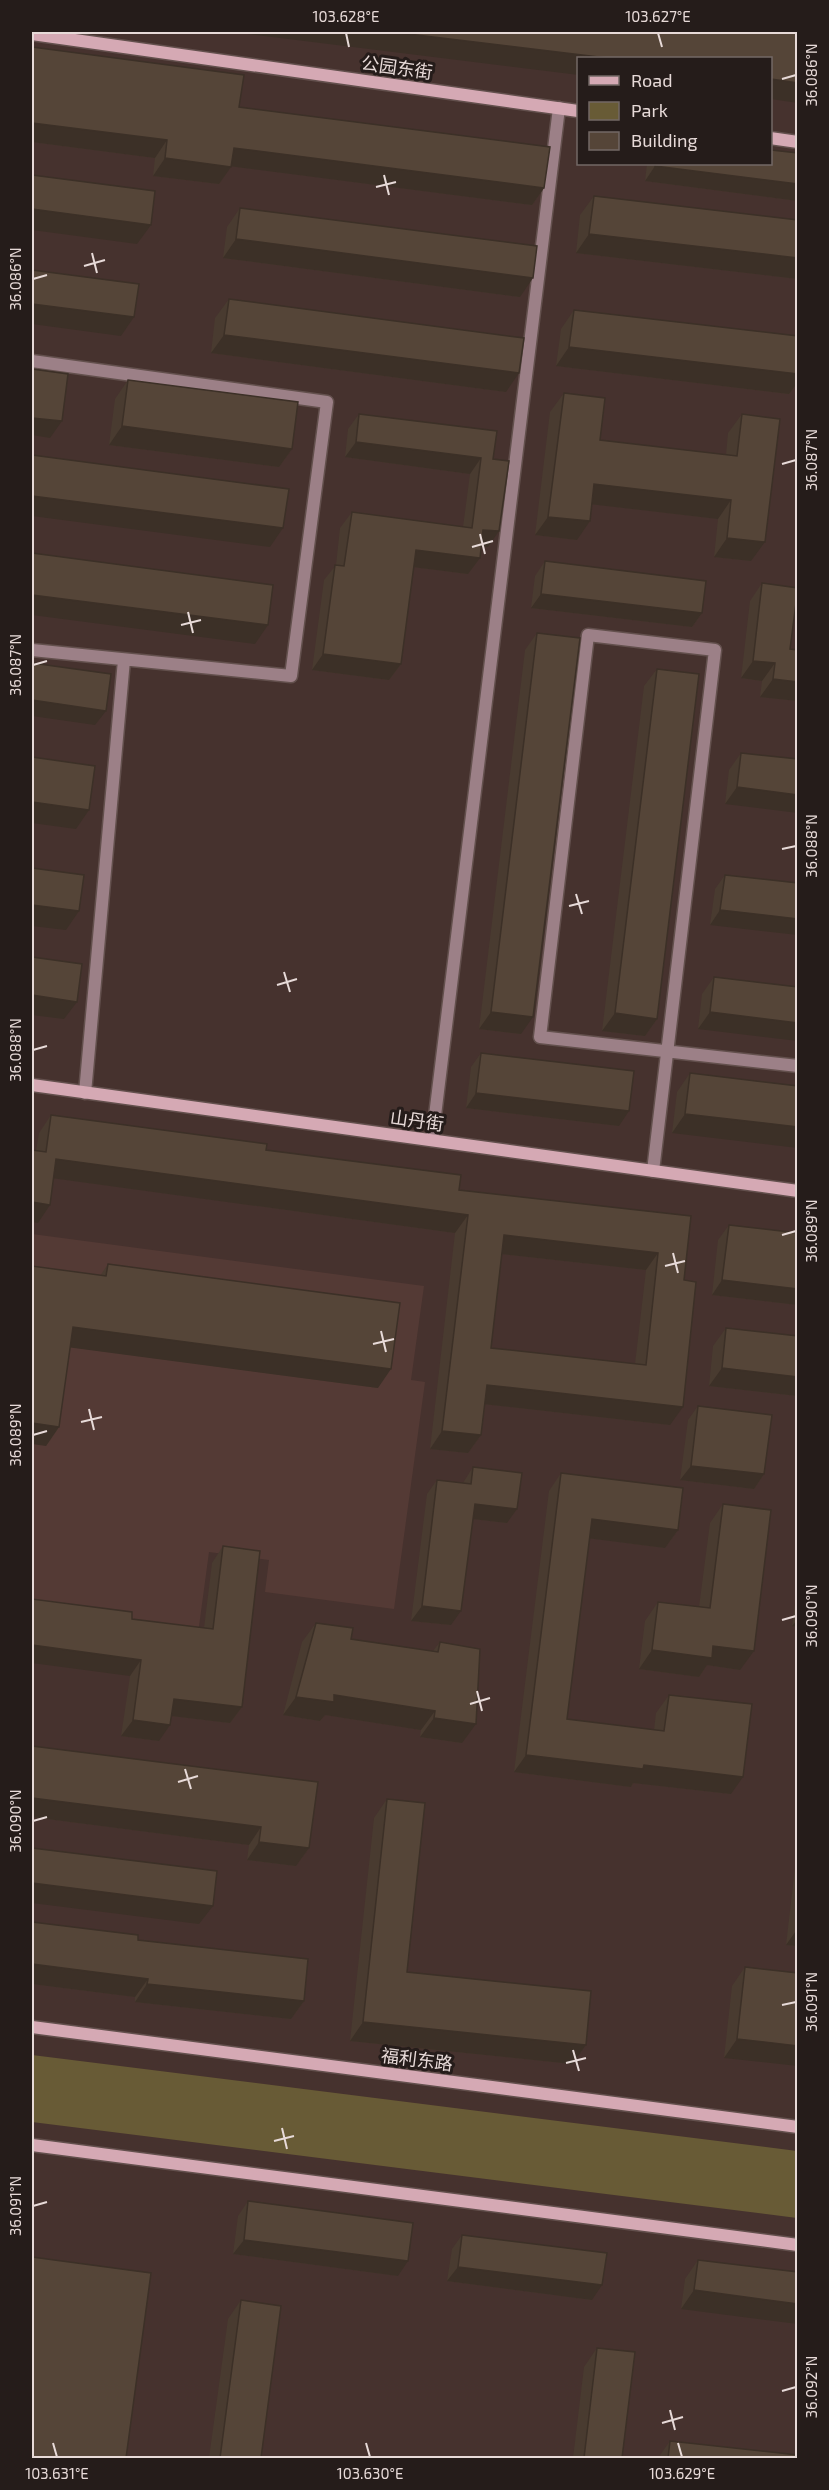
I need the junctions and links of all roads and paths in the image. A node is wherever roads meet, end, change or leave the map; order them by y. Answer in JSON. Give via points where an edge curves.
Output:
{"nodes":[{"id":1,"x":32,"y":34,"type":"edge"},
{"id":2,"x":559,"y":108,"type":"junction"},
{"id":3,"x":577,"y":111,"type":"edge"},
{"id":4,"x":772,"y":138,"type":"edge"},
{"id":5,"x":798,"y":142,"type":"edge"},
{"id":6,"x":32,"y":361,"type":"edge"},
{"id":7,"x":32,"y":650,"type":"edge"},
{"id":8,"x":124,"y":660,"type":"junction"},
{"id":9,"x":667,"y":1052,"type":"junction"},
{"id":10,"x":798,"y":1066,"type":"edge"},
{"id":11,"x":32,"y":1085,"type":"edge"},
{"id":12,"x":85,"y":1093,"type":"junction"},
{"id":13,"x":432,"y":1140,"type":"junction"},
{"id":14,"x":653,"y":1171,"type":"junction"},
{"id":15,"x":798,"y":1191,"type":"edge"},
{"id":16,"x":32,"y":2027,"type":"edge"},
{"id":17,"x":798,"y":2127,"type":"edge"},
{"id":18,"x":32,"y":2145,"type":"edge"},
{"id":19,"x":798,"y":2245,"type":"edge"}],
"edges":[{"from":1,"to":2,"type":"main road","name":"公园东街"},
{"from":2,"to":3,"type":"main road","name":"公园东街"},
{"from":2,"to":13,"type":"street"},
{"from":4,"to":5,"type":"main road"},
{"from":6,"to":8,"type":"street","via":[[327,402],[291,676]]},
{"from":7,"to":8,"type":"street"},
{"from":8,"to":12,"type":"street"},
{"from":9,"to":9,"type":"street","via":[[715,650],[588,635],[540,1037]]},
{"from":9,"to":10,"type":"street"},
{"from":9,"to":14,"type":"street"},
{"from":11,"to":12,"type":"main road","name":"山丹街"},
{"from":12,"to":13,"type":"main road","name":"山丹街"},
{"from":13,"to":14,"type":"main road","name":"山丹街"},
{"from":14,"to":15,"type":"main road","name":"山丹街"},
{"from":16,"to":17,"type":"main road","name":"福利东路"},
{"from":18,"to":19,"type":"main road"}]}
